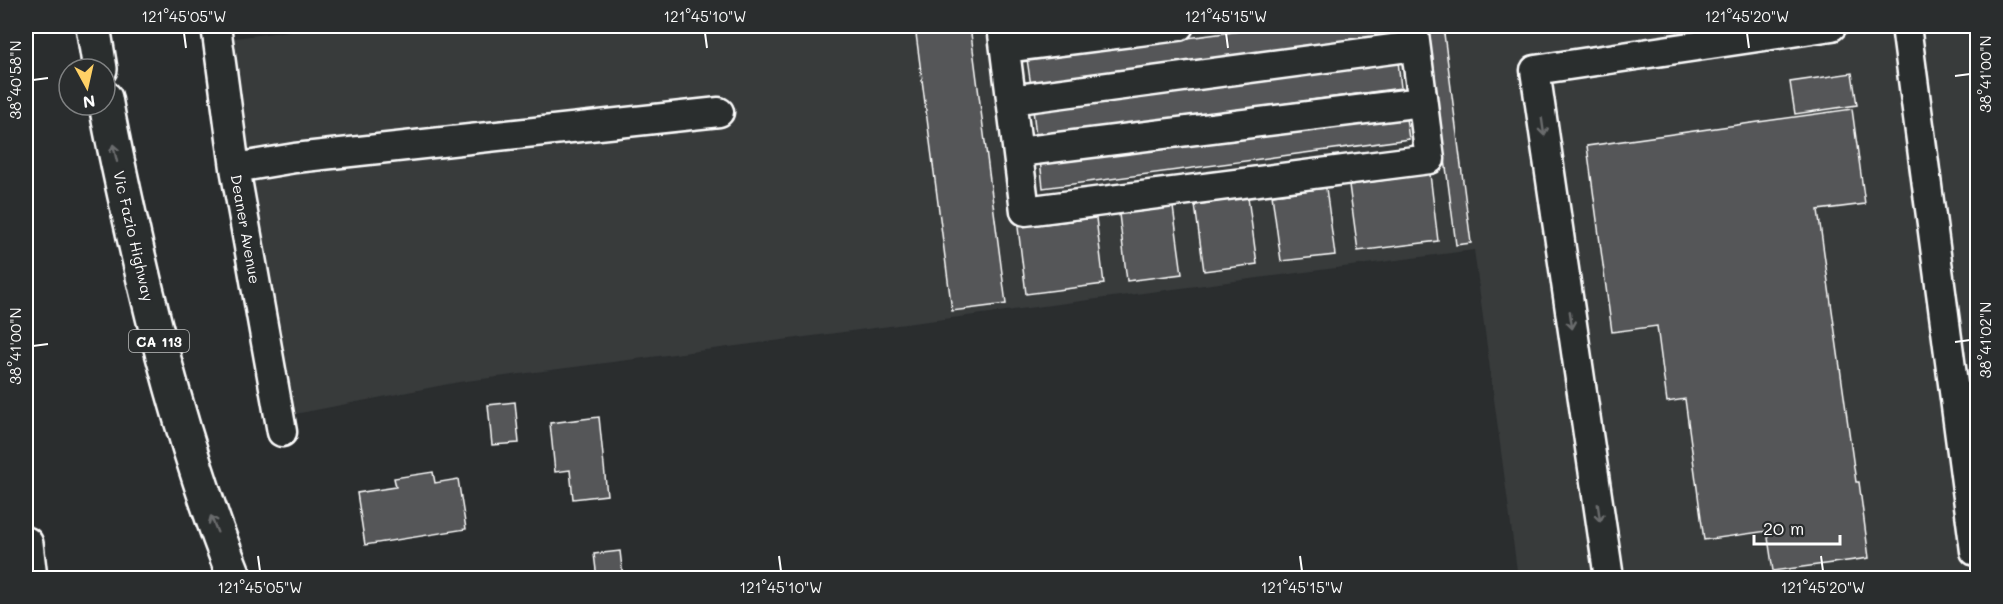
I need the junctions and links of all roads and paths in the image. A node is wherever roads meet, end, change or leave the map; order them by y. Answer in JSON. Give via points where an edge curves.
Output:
{"nodes":[{"id":1,"x":93,"y":26,"type":"edge"},
{"id":2,"x":216,"y":26,"type":"edge"},
{"id":3,"x":1179,"y":26,"type":"edge"},
{"id":4,"x":1832,"y":26,"type":"edge"},
{"id":5,"x":1906,"y":26,"type":"edge"},
{"id":6,"x":1414,"y":36,"type":"edge"},
{"id":7,"x":1003,"y":37,"type":"edge"},
{"id":8,"x":98,"y":57,"type":"edge"},
{"id":9,"x":1011,"y":100,"type":"junction"},
{"id":10,"x":1422,"y":102,"type":"junction"},
{"id":11,"x":719,"y":112,"type":"dead end"},
{"id":12,"x":108,"y":117,"type":"edge"},
{"id":13,"x":1018,"y":152,"type":"junction"},
{"id":14,"x":235,"y":168,"type":"junction"},
{"id":15,"x":282,"y":432,"type":"dead end"},
{"id":16,"x":26,"y":544,"type":"edge"},
{"id":17,"x":1977,"y":550,"type":"edge"},
{"id":18,"x":30,"y":579,"type":"edge"},
{"id":19,"x":236,"y":579,"type":"edge"},
{"id":20,"x":1609,"y":579,"type":"edge"}],
"edges":[{"from":1,"to":8,"type":"highway"},
{"from":2,"to":14,"type":"street","name":"Deaner Avenue"},
{"from":3,"to":7,"type":"street"},
{"from":4,"to":20,"type":"street","one_way":true,"via":[[1535,70]]},
{"from":5,"to":17,"type":"street"},
{"from":6,"to":9,"type":"street"},
{"from":6,"to":10,"type":"street"},
{"from":7,"to":9,"type":"street"},
{"from":9,"to":13,"type":"street"},
{"from":10,"to":13,"type":"street"},
{"from":10,"to":13,"type":"street","via":[[1430,159],[1025,211]]},
{"from":11,"to":14,"type":"street"},
{"from":19,"to":12,"type":"highway","name":"Vic Fazio Highway","number":"CA 113","one_way":true,"via":[[209,512],[174,399]]},
{"from":14,"to":15,"type":"street","name":"Deaner Avenue"},
{"from":16,"to":18,"type":"highway"}]}
